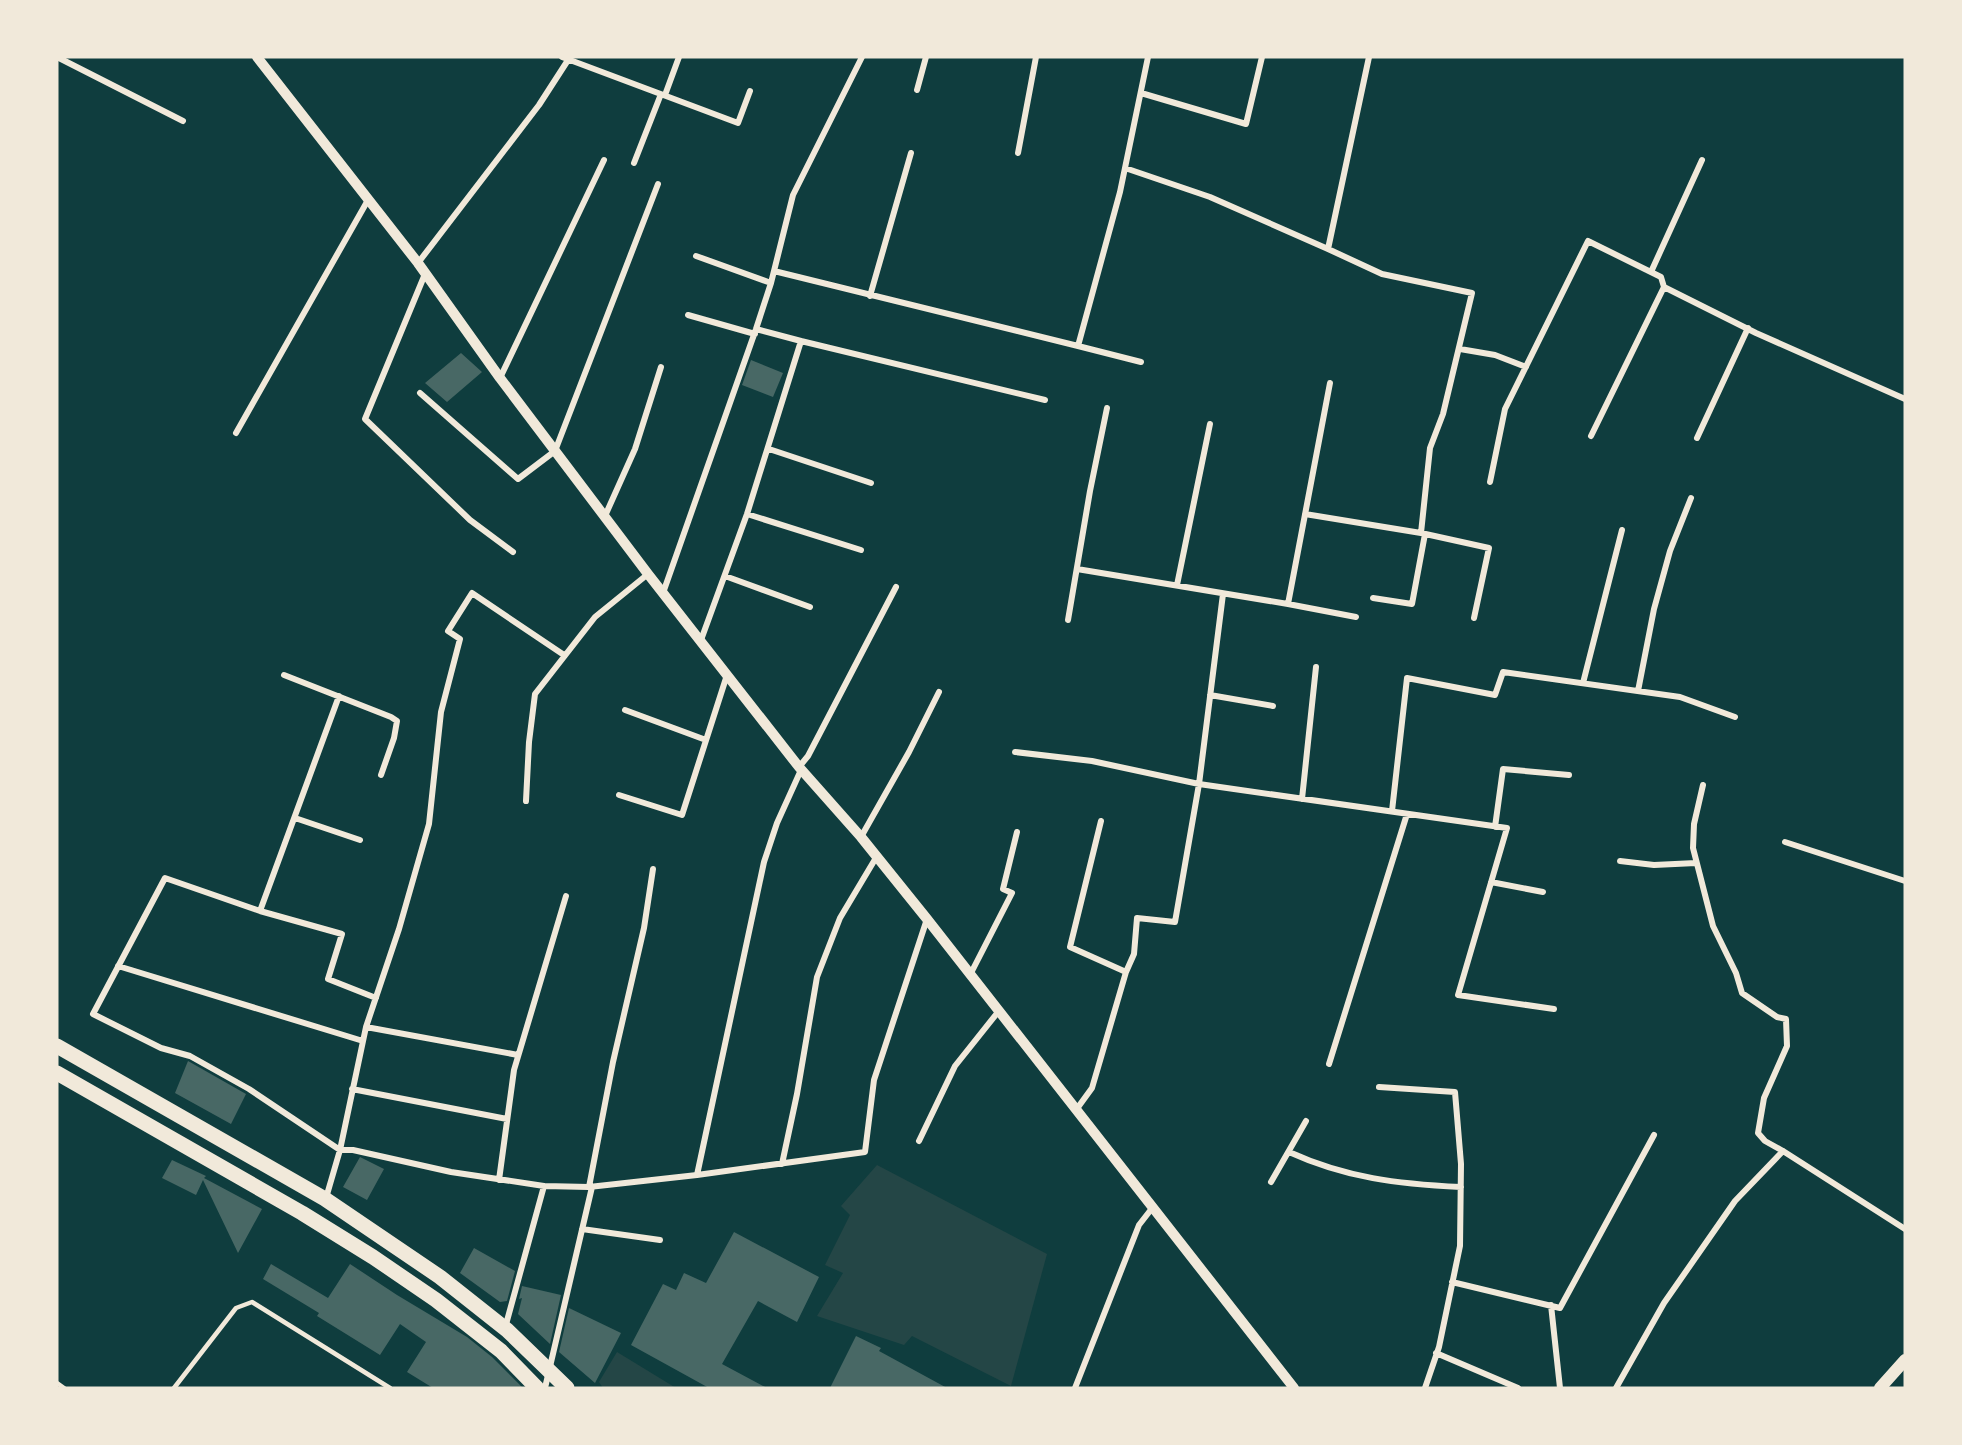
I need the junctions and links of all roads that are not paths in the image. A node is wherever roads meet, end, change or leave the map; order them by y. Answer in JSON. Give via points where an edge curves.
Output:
{"nodes":[{"id":1,"x":57,"y":57,"type":"edge"},
{"id":2,"x":257,"y":57,"type":"edge"},
{"id":3,"x":679,"y":57,"type":"edge"},
{"id":4,"x":862,"y":57,"type":"edge"},
{"id":5,"x":926,"y":57,"type":"edge"},
{"id":6,"x":1036,"y":57,"type":"edge"},
{"id":7,"x":1148,"y":57,"type":"edge"},
{"id":8,"x":1262,"y":57,"type":"edge"},
{"id":9,"x":1369,"y":57,"type":"edge"},
{"id":10,"x":567,"y":58,"type":"edge"},
{"id":11,"x":917,"y":90,"type":"dead end"},
{"id":12,"x":750,"y":92,"type":"dead end"},
{"id":13,"x":1140,"y":93,"type":"junction"},
{"id":14,"x":663,"y":95,"type":"junction"},
{"id":15,"x":183,"y":121,"type":"dead end"},
{"id":16,"x":911,"y":153,"type":"dead end"},
{"id":17,"x":1018,"y":153,"type":"dead end"},
{"id":18,"x":603,"y":160,"type":"dead end"},
{"id":19,"x":1702,"y":160,"type":"dead end"},
{"id":20,"x":634,"y":163,"type":"dead end"},
{"id":21,"x":1125,"y":168,"type":"junction"},
{"id":22,"x":658,"y":184,"type":"dead end"},
{"id":23,"x":368,"y":200,"type":"junction"},
{"id":24,"x":1328,"y":249,"type":"junction"},
{"id":25,"x":696,"y":256,"type":"dead end"},
{"id":26,"x":418,"y":263,"type":"junction"},
{"id":27,"x":774,"y":271,"type":"junction"},
{"id":28,"x":1651,"y":272,"type":"junction"},
{"id":29,"x":426,"y":274,"type":"junction"},
{"id":30,"x":771,"y":282,"type":"junction"},
{"id":31,"x":1664,"y":287,"type":"junction"},
{"id":32,"x":870,"y":296,"type":"junction"},
{"id":33,"x":688,"y":315,"type":"dead end"},
{"id":34,"x":1748,"y":328,"type":"junction"},
{"id":35,"x":756,"y":331,"type":"junction"},
{"id":36,"x":801,"y":341,"type":"junction"},
{"id":37,"x":1078,"y":346,"type":"junction"},
{"id":38,"x":1460,"y":349,"type":"junction"},
{"id":39,"x":1141,"y":362,"type":"dead end"},
{"id":40,"x":662,"y":367,"type":"dead end"},
{"id":41,"x":1526,"y":367,"type":"junction"},
{"id":42,"x":500,"y":378,"type":"junction"},
{"id":43,"x":1330,"y":383,"type":"dead end"},
{"id":44,"x":420,"y":393,"type":"dead end"},
{"id":45,"x":1905,"y":399,"type":"edge"},
{"id":46,"x":1045,"y":400,"type":"dead end"},
{"id":47,"x":1107,"y":408,"type":"dead end"},
{"id":48,"x":1210,"y":424,"type":"dead end"},
{"id":49,"x":236,"y":433,"type":"dead end"},
{"id":50,"x":1591,"y":436,"type":"dead end"},
{"id":51,"x":1696,"y":438,"type":"dead end"},
{"id":52,"x":769,"y":449,"type":"junction"},
{"id":53,"x":555,"y":451,"type":"junction"},
{"id":54,"x":1490,"y":482,"type":"dead end"},
{"id":55,"x":871,"y":483,"type":"dead end"},
{"id":56,"x":1691,"y":498,"type":"dead end"},
{"id":57,"x":747,"y":514,"type":"junction"},
{"id":58,"x":1305,"y":514,"type":"junction"},
{"id":59,"x":604,"y":516,"type":"junction"},
{"id":60,"x":1622,"y":530,"type":"dead end"},
{"id":61,"x":1423,"y":534,"type":"junction"},
{"id":62,"x":861,"y":549,"type":"dead end"},
{"id":63,"x":513,"y":552,"type":"dead end"},
{"id":64,"x":1077,"y":569,"type":"junction"},
{"id":65,"x":648,"y":574,"type":"junction"},
{"id":66,"x":724,"y":576,"type":"junction"},
{"id":67,"x":1177,"y":585,"type":"junction"},
{"id":68,"x":896,"y":587,"type":"dead end"},
{"id":69,"x":663,"y":593,"type":"junction"},
{"id":70,"x":1223,"y":594,"type":"junction"},
{"id":71,"x":1373,"y":598,"type":"dead end"},
{"id":72,"x":1287,"y":604,"type":"junction"},
{"id":73,"x":810,"y":607,"type":"dead end"},
{"id":74,"x":1356,"y":617,"type":"dead end"},
{"id":75,"x":1474,"y":618,"type":"dead end"},
{"id":76,"x":1068,"y":620,"type":"dead end"},
{"id":77,"x":700,"y":640,"type":"junction"},
{"id":78,"x":564,"y":655,"type":"junction"},
{"id":79,"x":1316,"y":668,"type":"dead end"},
{"id":80,"x":284,"y":675,"type":"dead end"},
{"id":81,"x":727,"y":675,"type":"junction"},
{"id":82,"x":1582,"y":683,"type":"junction"},
{"id":83,"x":1638,"y":691,"type":"junction"},
{"id":84,"x":939,"y":692,"type":"dead end"},
{"id":85,"x":339,"y":696,"type":"junction"},
{"id":86,"x":1210,"y":696,"type":"junction"},
{"id":87,"x":1273,"y":706,"type":"dead end"},
{"id":88,"x":625,"y":710,"type":"dead end"},
{"id":89,"x":1735,"y":717,"type":"dead end"},
{"id":90,"x":706,"y":740,"type":"junction"},
{"id":91,"x":1015,"y":752,"type":"dead end"},
{"id":92,"x":800,"y":768,"type":"junction"},
{"id":93,"x":381,"y":775,"type":"dead end"},
{"id":94,"x":1569,"y":775,"type":"dead end"},
{"id":95,"x":1199,"y":784,"type":"junction"},
{"id":96,"x":1703,"y":785,"type":"dead end"},
{"id":97,"x":619,"y":795,"type":"dead end"},
{"id":98,"x":1302,"y":799,"type":"junction"},
{"id":99,"x":525,"y":801,"type":"dead end"},
{"id":100,"x":1392,"y":811,"type":"junction"},
{"id":101,"x":1407,"y":814,"type":"junction"},
{"id":102,"x":295,"y":818,"type":"junction"},
{"id":103,"x":1101,"y":821,"type":"dead end"},
{"id":104,"x":1495,"y":827,"type":"junction"},
{"id":105,"x":1017,"y":832,"type":"dead end"},
{"id":106,"x":861,"y":837,"type":"junction"},
{"id":107,"x":360,"y":840,"type":"dead end"},
{"id":108,"x":1785,"y":842,"type":"dead end"},
{"id":109,"x":877,"y":856,"type":"junction"},
{"id":110,"x":1620,"y":861,"type":"dead end"},
{"id":111,"x":1696,"y":863,"type":"junction"},
{"id":112,"x":653,"y":869,"type":"dead end"},
{"id":113,"x":1905,"y":881,"type":"edge"},
{"id":114,"x":1491,"y":882,"type":"junction"},
{"id":115,"x":1543,"y":892,"type":"dead end"},
{"id":116,"x":566,"y":896,"type":"dead end"},
{"id":117,"x":260,"y":911,"type":"junction"},
{"id":118,"x":927,"y":919,"type":"junction"},
{"id":119,"x":118,"y":966,"type":"junction"},
{"id":120,"x":1126,"y":972,"type":"junction"},
{"id":121,"x":970,"y":975,"type":"junction"},
{"id":122,"x":376,"y":998,"type":"junction"},
{"id":123,"x":1554,"y":1009,"type":"dead end"},
{"id":124,"x":998,"y":1011,"type":"junction"},
{"id":125,"x":366,"y":1027,"type":"junction"},
{"id":126,"x":363,"y":1041,"type":"junction"},
{"id":127,"x":57,"y":1046,"type":"edge"},
{"id":128,"x":518,"y":1055,"type":"junction"},
{"id":129,"x":1329,"y":1064,"type":"dead end"},
{"id":130,"x":57,"y":1073,"type":"edge"},
{"id":131,"x":1379,"y":1087,"type":"dead end"},
{"id":132,"x":352,"y":1089,"type":"junction"},
{"id":133,"x":1076,"y":1110,"type":"junction"},
{"id":134,"x":507,"y":1119,"type":"junction"},
{"id":135,"x":1306,"y":1121,"type":"dead end"},
{"id":136,"x":1654,"y":1135,"type":"dead end"},
{"id":137,"x":919,"y":1141,"type":"dead end"},
{"id":138,"x":340,"y":1150,"type":"junction"},
{"id":139,"x":1783,"y":1151,"type":"junction"},
{"id":140,"x":1289,"y":1152,"type":"junction"},
{"id":141,"x":782,"y":1164,"type":"junction"},
{"id":142,"x":698,"y":1175,"type":"junction"},
{"id":143,"x":499,"y":1180,"type":"junction"},
{"id":144,"x":1271,"y":1182,"type":"dead end"},
{"id":145,"x":544,"y":1186,"type":"junction"},
{"id":146,"x":590,"y":1187,"type":"junction"},
{"id":147,"x":1461,"y":1187,"type":"junction"},
{"id":148,"x":326,"y":1199,"type":"junction"},
{"id":149,"x":1154,"y":1207,"type":"junction"},
{"id":150,"x":582,"y":1229,"type":"junction"},
{"id":151,"x":1905,"y":1229,"type":"edge"},
{"id":152,"x":660,"y":1240,"type":"dead end"},
{"id":153,"x":1452,"y":1282,"type":"junction"},
{"id":154,"x":1551,"y":1305,"type":"junction"},
{"id":155,"x":505,"y":1328,"type":"junction"},
{"id":156,"x":1436,"y":1353,"type":"junction"},
{"id":157,"x":1905,"y":1360,"type":"edge"},
{"id":158,"x":549,"y":1370,"type":"junction"},
{"id":159,"x":57,"y":1383,"type":"edge"},
{"id":160,"x":64,"y":1388,"type":"edge"},
{"id":161,"x":174,"y":1388,"type":"edge"},
{"id":162,"x":390,"y":1388,"type":"edge"},
{"id":163,"x":537,"y":1388,"type":"edge"},
{"id":164,"x":545,"y":1388,"type":"edge"},
{"id":165,"x":567,"y":1388,"type":"edge"},
{"id":166,"x":1075,"y":1388,"type":"edge"},
{"id":167,"x":1294,"y":1388,"type":"edge"},
{"id":168,"x":1425,"y":1388,"type":"edge"},
{"id":169,"x":1518,"y":1388,"type":"edge"},
{"id":170,"x":1560,"y":1388,"type":"edge"},
{"id":171,"x":1616,"y":1388,"type":"edge"},
{"id":172,"x":1880,"y":1388,"type":"edge"}],
"edges":[{"from":1,"to":15,"type":"street"},
{"from":2,"to":23,"type":"street"},
{"from":3,"to":14,"type":"street"},
{"from":4,"to":27,"type":"street","via":[[793,195]]},
{"from":5,"to":11,"type":"street"},
{"from":6,"to":17,"type":"street"},
{"from":7,"to":13,"type":"street"},
{"from":8,"to":13,"type":"street","via":[[1246,124]]},
{"from":9,"to":24,"type":"street"},
{"from":10,"to":14,"type":"street"},
{"from":10,"to":26,"type":"street","via":[[539,105]]},
{"from":12,"to":14,"type":"street","via":[[738,123]]},
{"from":13,"to":21,"type":"street"},
{"from":14,"to":20,"type":"street"},
{"from":16,"to":32,"type":"street"},
{"from":18,"to":42,"type":"street"},
{"from":19,"to":28,"type":"street"},
{"from":21,"to":24,"type":"street","via":[[1210,197]]},
{"from":21,"to":37,"type":"street"},
{"from":22,"to":53,"type":"street"},
{"from":23,"to":26,"type":"street"},
{"from":23,"to":49,"type":"street"},
{"from":24,"to":38,"type":"street","via":[[1382,274],[1472,293]]},
{"from":25,"to":30,"type":"street"},
{"from":26,"to":29,"type":"street"},
{"from":27,"to":30,"type":"street"},
{"from":27,"to":32,"type":"street"},
{"from":28,"to":31,"type":"street","via":[[1661,277]]},
{"from":28,"to":41,"type":"street","via":[[1588,241]]},
{"from":29,"to":42,"type":"street"},
{"from":29,"to":63,"type":"street","via":[[365,419],[470,520]]},
{"from":30,"to":35,"type":"street"},
{"from":31,"to":34,"type":"street"},
{"from":31,"to":50,"type":"street"},
{"from":32,"to":37,"type":"street"},
{"from":33,"to":35,"type":"street"},
{"from":34,"to":45,"type":"street"},
{"from":34,"to":51,"type":"street"},
{"from":35,"to":36,"type":"street"},
{"from":35,"to":69,"type":"street"},
{"from":36,"to":46,"type":"street"},
{"from":36,"to":52,"type":"street"},
{"from":37,"to":39,"type":"street"},
{"from":38,"to":41,"type":"street","via":[[1495,355]]},
{"from":38,"to":61,"type":"street","via":[[1430,448]]},
{"from":40,"to":59,"type":"street","via":[[635,449]]},
{"from":41,"to":54,"type":"street","via":[[1505,409]]},
{"from":42,"to":53,"type":"street"},
{"from":43,"to":58,"type":"street"},
{"from":44,"to":53,"type":"street","via":[[518,479]]},
{"from":47,"to":64,"type":"street"},
{"from":48,"to":67,"type":"street"},
{"from":52,"to":55,"type":"street"},
{"from":52,"to":57,"type":"street"},
{"from":53,"to":59,"type":"street"},
{"from":56,"to":83,"type":"street","via":[[1670,551],[1654,609]]},
{"from":57,"to":62,"type":"street"},
{"from":57,"to":66,"type":"street"},
{"from":58,"to":61,"type":"street"},
{"from":58,"to":72,"type":"street"},
{"from":59,"to":65,"type":"street"},
{"from":60,"to":82,"type":"street"},
{"from":61,"to":71,"type":"street","via":[[1412,604]]},
{"from":61,"to":75,"type":"street","via":[[1489,548]]},
{"from":64,"to":67,"type":"street"},
{"from":64,"to":76,"type":"street"},
{"from":65,"to":69,"type":"street"},
{"from":65,"to":78,"type":"street","via":[[594,617]]},
{"from":66,"to":73,"type":"street"},
{"from":66,"to":77,"type":"street"},
{"from":67,"to":70,"type":"street"},
{"from":68,"to":92,"type":"street"},
{"from":69,"to":77,"type":"street"},
{"from":70,"to":72,"type":"street"},
{"from":70,"to":86,"type":"street"},
{"from":72,"to":74,"type":"street"},
{"from":77,"to":81,"type":"street"},
{"from":78,"to":99,"type":"street","via":[[535,694]]},
{"from":78,"to":122,"type":"street","via":[[472,593],[448,631],[460,639],[441,712],[429,824]]},
{"from":79,"to":98,"type":"street"},
{"from":80,"to":85,"type":"street"},
{"from":81,"to":90,"type":"street"},
{"from":81,"to":92,"type":"street"},
{"from":82,"to":83,"type":"street"},
{"from":82,"to":100,"type":"street","via":[[1503,672],[1495,695],[1407,678]]},
{"from":83,"to":89,"type":"street","via":[[1680,697]]},
{"from":84,"to":106,"type":"street"},
{"from":85,"to":93,"type":"street","via":[[397,721]]},
{"from":85,"to":102,"type":"street"},
{"from":86,"to":87,"type":"street"},
{"from":86,"to":95,"type":"street"},
{"from":88,"to":90,"type":"street"},
{"from":90,"to":97,"type":"street","via":[[682,814]]},
{"from":91,"to":95,"type":"street","via":[[1092,761]]},
{"from":92,"to":106,"type":"street"},
{"from":92,"to":142,"type":"street","via":[[764,862]]},
{"from":94,"to":104,"type":"street","via":[[1503,769]]},
{"from":95,"to":98,"type":"street"},
{"from":95,"to":120,"type":"street","via":[[1175,922],[1137,918],[1134,954]]},
{"from":96,"to":111,"type":"street","via":[[1694,824]]},
{"from":98,"to":100,"type":"street"},
{"from":100,"to":101,"type":"street"},
{"from":101,"to":104,"type":"street"},
{"from":101,"to":129,"type":"street"},
{"from":102,"to":107,"type":"street"},
{"from":102,"to":117,"type":"street"},
{"from":103,"to":120,"type":"street","via":[[1070,947]]},
{"from":104,"to":114,"type":"street","via":[[1507,828]]},
{"from":105,"to":121,"type":"street","via":[[1003,889],[1012,893]]},
{"from":106,"to":109,"type":"street"},
{"from":108,"to":113,"type":"street"},
{"from":109,"to":118,"type":"street"},
{"from":109,"to":141,"type":"street","via":[[840,918],[817,977]]},
{"from":110,"to":111,"type":"street","via":[[1654,865]]},
{"from":111,"to":139,"type":"street","via":[[1713,926],[1742,993],[1786,1019],[1787,1046],[1764,1098],[1758,1133]]},
{"from":112,"to":146,"type":"street"},
{"from":114,"to":115,"type":"street"},
{"from":114,"to":123,"type":"street","via":[[1458,995]]},
{"from":116,"to":128,"type":"street"},
{"from":117,"to":119,"type":"street","via":[[165,878]]},
{"from":117,"to":122,"type":"street","via":[[342,934],[328,979]]},
{"from":118,"to":121,"type":"street"},
{"from":118,"to":141,"type":"street","via":[[874,1080],[865,1152]]},
{"from":119,"to":126,"type":"street"},
{"from":119,"to":138,"type":"street","via":[[93,1014],[161,1048],[190,1056],[249,1089]]},
{"from":120,"to":133,"type":"street","via":[[1092,1088]]},
{"from":121,"to":124,"type":"street"},
{"from":122,"to":125,"type":"street"},
{"from":124,"to":133,"type":"street"},
{"from":124,"to":137,"type":"street","via":[[955,1066]]},
{"from":125,"to":126,"type":"street"},
{"from":125,"to":128,"type":"street"},
{"from":126,"to":132,"type":"street"},
{"from":127,"to":148,"type":"highway"},
{"from":128,"to":134,"type":"street"},
{"from":130,"to":163,"type":"highway","via":[[373,1257],[501,1351]]},
{"from":131,"to":147,"type":"street","via":[[1455,1092]]},
{"from":132,"to":134,"type":"street"},
{"from":132,"to":138,"type":"street"},
{"from":133,"to":149,"type":"street"},
{"from":134,"to":143,"type":"street"},
{"from":135,"to":140,"type":"street"},
{"from":136,"to":154,"type":"street","via":[[1560,1308]]},
{"from":138,"to":143,"type":"street"},
{"from":138,"to":148,"type":"street"},
{"from":139,"to":151,"type":"street"},
{"from":139,"to":171,"type":"street","via":[[1728,1210],[1664,1303]]},
{"from":140,"to":144,"type":"street"},
{"from":140,"to":147,"type":"street","via":[[1362,1177]]},
{"from":141,"to":142,"type":"street"},
{"from":142,"to":146,"type":"street"},
{"from":143,"to":145,"type":"street"},
{"from":145,"to":146,"type":"street"},
{"from":145,"to":155,"type":"street"},
{"from":146,"to":150,"type":"street"},
{"from":147,"to":153,"type":"street","via":[[1460,1246]]},
{"from":148,"to":155,"type":"highway","via":[[440,1277]]},
{"from":149,"to":166,"type":"street","via":[[1139,1225]]},
{"from":149,"to":167,"type":"street"},
{"from":150,"to":152,"type":"street"},
{"from":150,"to":158,"type":"street"},
{"from":153,"to":154,"type":"street"},
{"from":153,"to":156,"type":"street"},
{"from":154,"to":170,"type":"street"},
{"from":155,"to":158,"type":"highway"},
{"from":156,"to":168,"type":"street"},
{"from":156,"to":169,"type":"street"},
{"from":157,"to":172,"type":"main road"},
{"from":158,"to":164,"type":"street"},
{"from":158,"to":165,"type":"highway"},
{"from":159,"to":160,"type":"lane"},
{"from":161,"to":162,"type":"lane","via":[[236,1308],[252,1302]]}]}
